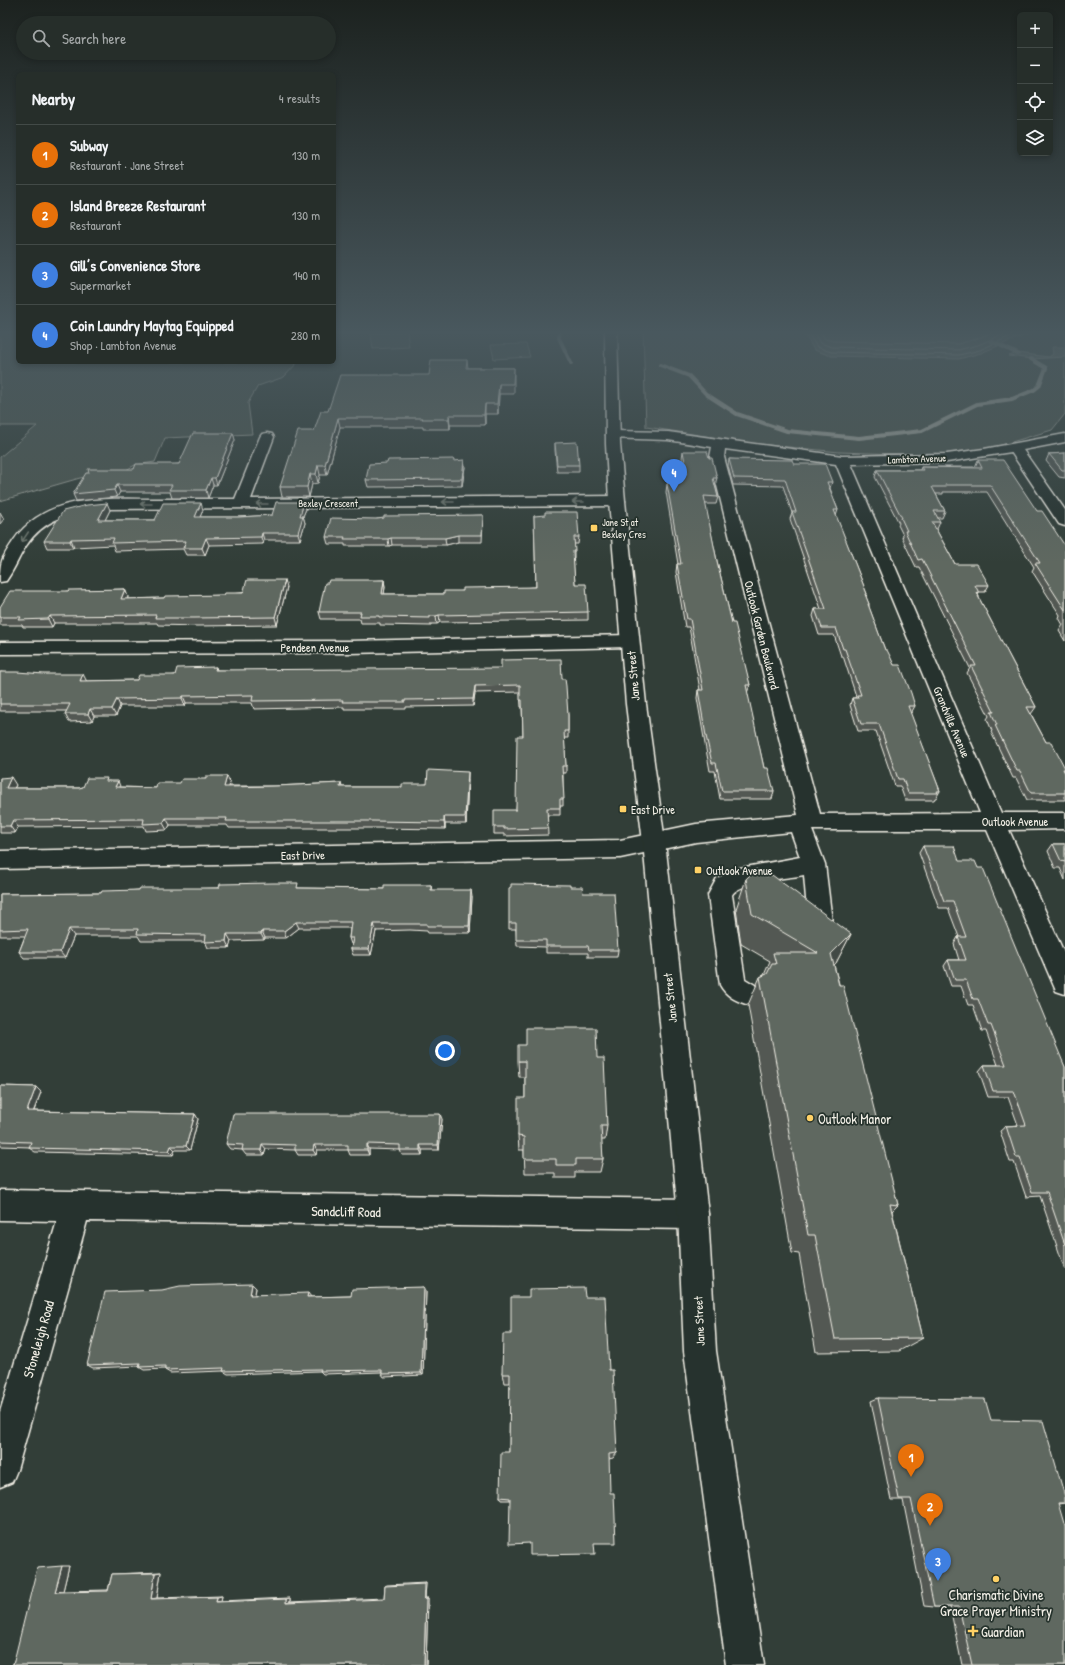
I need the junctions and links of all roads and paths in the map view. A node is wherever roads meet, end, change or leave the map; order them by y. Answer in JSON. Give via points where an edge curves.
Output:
{"nodes":[{"id":1,"x":612,"y":408,"type":"edge"},
{"id":2,"x":267,"y":437,"type":"dead end"},
{"id":3,"x":1065,"y":438,"type":"edge"},
{"id":4,"x":613,"y":439,"type":"junction"},
{"id":5,"x":1014,"y":447,"type":"junction"},
{"id":6,"x":718,"y":448,"type":"junction"},
{"id":7,"x":768,"y":451,"type":"junction"},
{"id":8,"x":842,"y":460,"type":"junction"},
{"id":9,"x":616,"y":501,"type":"junction"},
{"id":10,"x":241,"y":504,"type":"junction"},
{"id":11,"x":1065,"y":521,"type":"edge"},
{"id":12,"x":0,"y":577,"type":"edge"},
{"id":13,"x":630,"y":641,"type":"junction"},
{"id":14,"x":0,"y":648,"type":"edge"},
{"id":15,"x":994,"y":821,"type":"junction"},
{"id":16,"x":1065,"y":821,"type":"edge"},
{"id":17,"x":804,"y":823,"type":"junction"},
{"id":18,"x":654,"y":842,"type":"junction"},
{"id":19,"x":0,"y":860,"type":"edge"},
{"id":20,"x":814,"y":864,"type":"junction"},
{"id":21,"x":820,"y":922,"type":"edge"},
{"id":22,"x":1065,"y":983,"type":"edge"},
{"id":23,"x":746,"y":993,"type":"dead end"},
{"id":24,"x":0,"y":1206,"type":"edge"},
{"id":25,"x":76,"y":1207,"type":"junction"},
{"id":26,"x":693,"y":1214,"type":"junction"},
{"id":27,"x":0,"y":1470,"type":"edge"},
{"id":28,"x":745,"y":1665,"type":"edge"}],
"edges":[{"from":1,"to":4,"type":"street","name":"Jane Street"},
{"from":2,"to":10,"type":"street"},
{"from":3,"to":5,"type":"street","name":"Lambton Avenue"},
{"from":4,"to":6,"type":"street","name":"Lambton Avenue"},
{"from":4,"to":7,"type":"street","name":"Lambton Avenue","via":[[668,436]]},
{"from":4,"to":9,"type":"street","name":"Jane Street"},
{"from":5,"to":8,"type":"street","name":"Lambton Avenue","via":[[946,458]]},
{"from":5,"to":11,"type":"street"},
{"from":6,"to":7,"type":"street","name":"Lambton Avenue"},
{"from":6,"to":17,"type":"street","name":"Outlook Garden Boulevard","via":[[717,457]]},
{"from":7,"to":8,"type":"street","name":"Lambton Avenue"},
{"from":8,"to":15,"type":"street","name":"Grandville Avenue"},
{"from":9,"to":10,"type":"street","name":"Bexley Crescent","one_way":true},
{"from":9,"to":13,"type":"street","name":"Jane Street"},
{"from":10,"to":12,"type":"street","name":"Bexley Crescent","one_way":true,"via":[[101,504],[68,510],[40,521],[31,528]]},
{"from":13,"to":14,"type":"street","name":"Pendeen Avenue","via":[[348,647]]},
{"from":13,"to":18,"type":"street","name":"Jane Street"},
{"from":15,"to":16,"type":"street","name":"Outlook Avenue"},
{"from":15,"to":17,"type":"street","name":"Outlook Avenue"},
{"from":15,"to":22,"type":"street","name":"Grandville Avenue"},
{"from":17,"to":18,"type":"street","name":"Outlook Avenue","via":[[696,833]]},
{"from":17,"to":20,"type":"street","name":"Outlook Garden Boulevard"},
{"from":18,"to":19,"type":"street","name":"East Drive","via":[[620,849]]},
{"from":18,"to":26,"type":"street","name":"Jane Street"},
{"from":20,"to":21,"type":"street","name":"Outlook Garden Boulevard"},
{"from":20,"to":23,"type":"street","via":[[740,877],[725,885],[720,895],[733,985]]},
{"from":24,"to":25,"type":"street","name":"Sandcliff Road"},
{"from":25,"to":26,"type":"street","name":"Sandcliff Road"},
{"from":25,"to":27,"type":"street","name":"Stoneleigh Road"},
{"from":26,"to":28,"type":"street","name":"Jane Street","via":[[700,1351]]}]}
